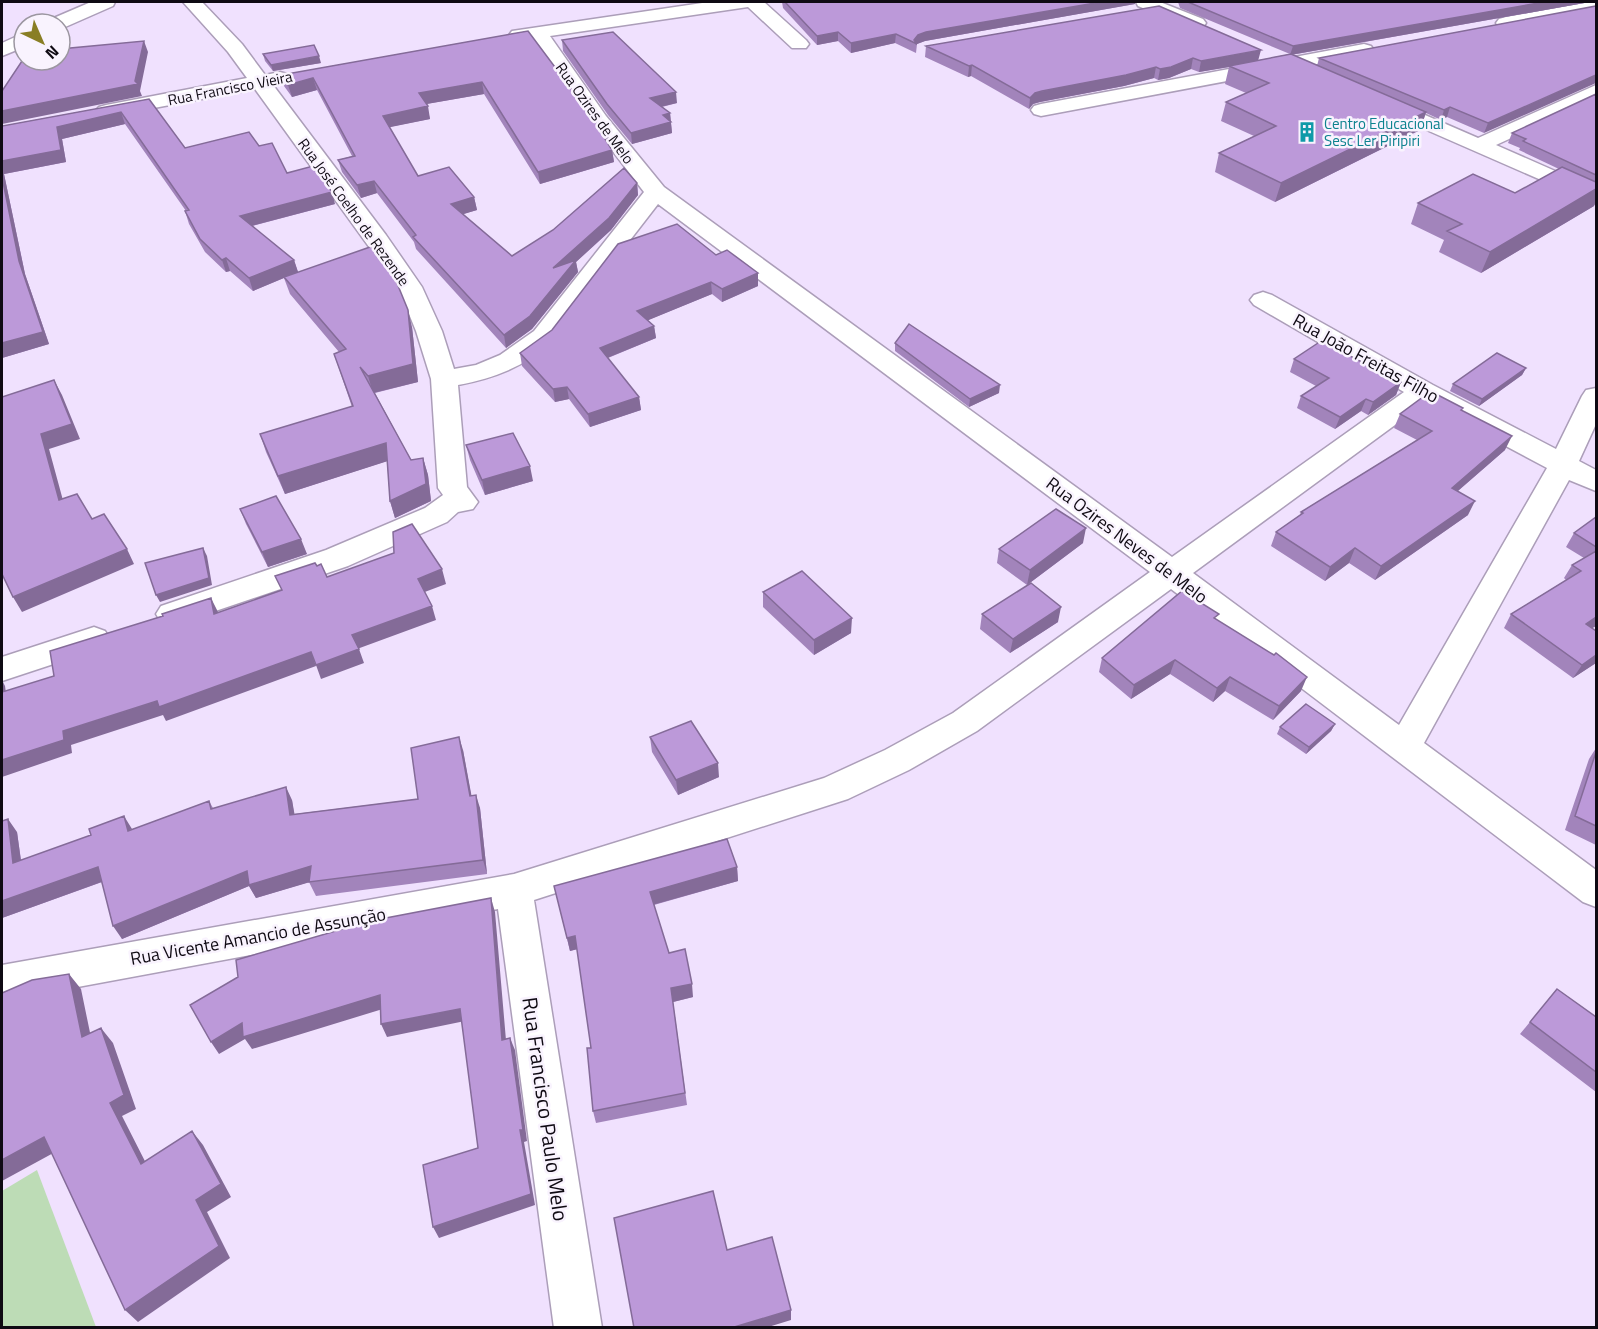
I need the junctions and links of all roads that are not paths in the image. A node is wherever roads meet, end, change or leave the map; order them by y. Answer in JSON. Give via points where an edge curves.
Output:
{"nodes":[{"id":1,"x":106,"y":2,"type":"edge"},
{"id":2,"x":192,"y":2,"type":"edge"},
{"id":3,"x":744,"y":2,"type":"edge"},
{"id":4,"x":754,"y":2,"type":"edge"},
{"id":5,"x":1192,"y":2,"type":"edge"},
{"id":6,"x":1596,"y":6,"type":"edge"},
{"id":7,"x":1146,"y":7,"type":"edge"},
{"id":8,"x":72,"y":17,"type":"edge"},
{"id":9,"x":1488,"y":27,"type":"edge"},
{"id":10,"x":1214,"y":31,"type":"edge"},
{"id":11,"x":537,"y":32,"type":"junction"},
{"id":12,"x":502,"y":38,"type":"edge"},
{"id":13,"x":799,"y":44,"type":"dead end"},
{"id":14,"x":1383,"y":46,"type":"edge"},
{"id":15,"x":1257,"y":50,"type":"edge"},
{"id":16,"x":1290,"y":64,"type":"junction"},
{"id":17,"x":294,"y":75,"type":"edge"},
{"id":18,"x":1322,"y":77,"type":"edge"},
{"id":19,"x":260,"y":82,"type":"junction"},
{"id":20,"x":1596,"y":91,"type":"edge"},
{"id":21,"x":1364,"y":96,"type":"edge"},
{"id":22,"x":1041,"y":110,"type":"dead end"},
{"id":23,"x":88,"y":115,"type":"edge"},
{"id":24,"x":1480,"y":145,"type":"junction"},
{"id":25,"x":656,"y":192,"type":"junction"},
{"id":26,"x":1596,"y":196,"type":"edge"},
{"id":27,"x":1263,"y":300,"type":"dead end"},
{"id":28,"x":444,"y":379,"type":"junction"},
{"id":29,"x":1423,"y":391,"type":"junction"},
{"id":30,"x":1596,"y":396,"type":"edge"},
{"id":31,"x":1564,"y":463,"type":"junction"},
{"id":32,"x":1596,"y":482,"type":"edge"},
{"id":33,"x":1172,"y":573,"type":"junction"},
{"id":34,"x":2,"y":669,"type":"edge"},
{"id":35,"x":1404,"y":747,"type":"junction"},
{"id":36,"x":514,"y":890,"type":"junction"},
{"id":37,"x":1596,"y":891,"type":"edge"},
{"id":38,"x":2,"y":983,"type":"edge"},
{"id":39,"x":578,"y":1328,"type":"edge"}],
"edges":[{"from":1,"to":8,"type":"street"},
{"from":2,"to":19,"type":"street","name":"Rua José Coelho de Rezende"},
{"from":3,"to":11,"type":"street"},
{"from":4,"to":13,"type":"street"},
{"from":5,"to":7,"type":"street"},
{"from":6,"to":9,"type":"street"},
{"from":7,"to":10,"type":"street"},
{"from":11,"to":12,"type":"street"},
{"from":11,"to":25,"type":"street","name":"Rua Ozires de Melo"},
{"from":14,"to":16,"type":"street"},
{"from":15,"to":16,"type":"street"},
{"from":16,"to":18,"type":"street"},
{"from":16,"to":22,"type":"street"},
{"from":17,"to":19,"type":"street","name":"Rua Francisco Vieira"},
{"from":19,"to":23,"type":"street","name":"Rua Francisco Vieira"},
{"from":19,"to":28,"type":"street","name":"Rua José Coelho de Rezende","via":[[410,287]]},
{"from":20,"to":24,"type":"street"},
{"from":21,"to":24,"type":"street"},
{"from":24,"to":26,"type":"street"},
{"from":25,"to":28,"type":"street","via":[[530,350],[492,370]]},
{"from":25,"to":33,"type":"street","name":"Rua Ozires Neves de Melo"},
{"from":27,"to":29,"type":"street","name":"Rua João Freitas Filho"},
{"from":28,"to":34,"type":"street","name":"Rua José Coelho de Rezende","via":[[453,488],[463,502],[450,503],[436,515],[337,558]]},
{"from":29,"to":31,"type":"street","name":"Rua João Freitas Filho"},
{"from":29,"to":33,"type":"street","name":"Rua Vicente Amancio de Assunção"},
{"from":30,"to":31,"type":"street"},
{"from":31,"to":32,"type":"street","name":"Rua João Freitas Filho"},
{"from":31,"to":35,"type":"street"},
{"from":33,"to":35,"type":"street","name":"Rua Ozires Neves de Melo"},
{"from":33,"to":36,"type":"street","name":"Rua Vicente Amancio de Assunção","via":[[965,722],[897,760],[835,789]]},
{"from":35,"to":37,"type":"street","name":"Rua Ozires Neves de Melo"},
{"from":36,"to":38,"type":"street","name":"Rua Vicente Amancio de Assunção"},
{"from":36,"to":39,"type":"street","name":"Rua Francisco Paulo Melo"}]}
